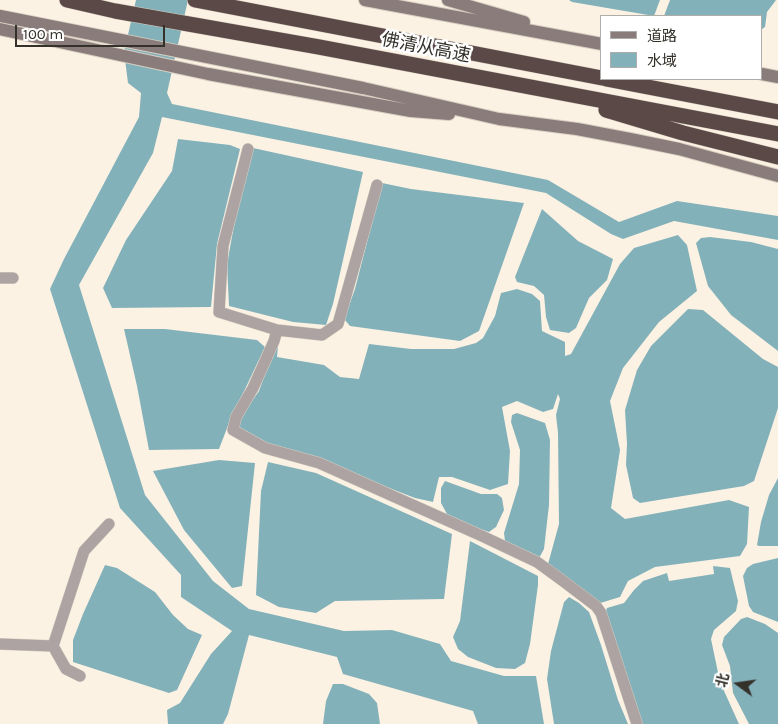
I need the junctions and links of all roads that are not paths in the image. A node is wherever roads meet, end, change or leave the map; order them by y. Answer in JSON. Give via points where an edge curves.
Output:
{"nodes":[{"id":1,"x":67,"y":0,"type":"edge"},
{"id":2,"x":195,"y":0,"type":"edge"},
{"id":3,"x":365,"y":0,"type":"edge"},
{"id":4,"x":448,"y":0,"type":"edge"},
{"id":5,"x":0,"y":16,"type":"edge"},
{"id":6,"x":0,"y":29,"type":"edge"},
{"id":7,"x":586,"y":41,"type":"junction"},
{"id":8,"x":600,"y":44,"type":"edge"},
{"id":9,"x":763,"y":74,"type":"edge"},
{"id":10,"x":778,"y":77,"type":"edge"},
{"id":11,"x":600,"y":78,"type":"edge"},
{"id":12,"x":611,"y":80,"type":"edge"},
{"id":13,"x":525,"y":86,"type":"junction"},
{"id":14,"x":778,"y":112,"type":"edge"},
{"id":15,"x":499,"y":119,"type":"junction"},
{"id":16,"x":778,"y":134,"type":"edge"},
{"id":17,"x":248,"y":149,"type":"dead end"},
{"id":18,"x":778,"y":156,"type":"edge"},
{"id":19,"x":778,"y":176,"type":"edge"},
{"id":20,"x":376,"y":185,"type":"dead end"},
{"id":21,"x":0,"y":278,"type":"edge"},
{"id":22,"x":12,"y":278,"type":"dead end"},
{"id":23,"x":277,"y":330,"type":"junction"},
{"id":24,"x":109,"y":524,"type":"dead end"},
{"id":25,"x":0,"y":644,"type":"edge"},
{"id":26,"x":53,"y":646,"type":"junction"},
{"id":27,"x":80,"y":676,"type":"dead end"},
{"id":28,"x":637,"y":724,"type":"edge"}],
"edges":[{"from":1,"to":13,"type":"highway","name":"佛清从高速"},
{"from":2,"to":11,"type":"highway","name":"佛清从高速"},
{"from":3,"to":7,"type":"main road"},
{"from":4,"to":7,"type":"main road"},
{"from":5,"to":15,"type":"main road","via":[[363,88]]},
{"from":6,"to":15,"type":"main road","via":[[208,74],[411,111]]},
{"from":7,"to":8,"type":"main road"},
{"from":9,"to":10,"type":"main road"},
{"from":12,"to":14,"type":"highway"},
{"from":13,"to":16,"type":"highway","name":"佛清从高速"},
{"from":13,"to":18,"type":"highway","via":[[683,133]]},
{"from":15,"to":19,"type":"main road","via":[[640,141]]},
{"from":17,"to":23,"type":"street","via":[[223,246],[219,312]]},
{"from":20,"to":23,"type":"street","via":[[338,324],[322,335]]},
{"from":21,"to":22,"type":"street"},
{"from":23,"to":28,"type":"street","via":[[233,430],[265,448],[318,463],[537,562],[601,613]]},
{"from":24,"to":26,"type":"street","via":[[84,551]]},
{"from":25,"to":26,"type":"street"},
{"from":26,"to":27,"type":"street","via":[[66,669]]}]}
